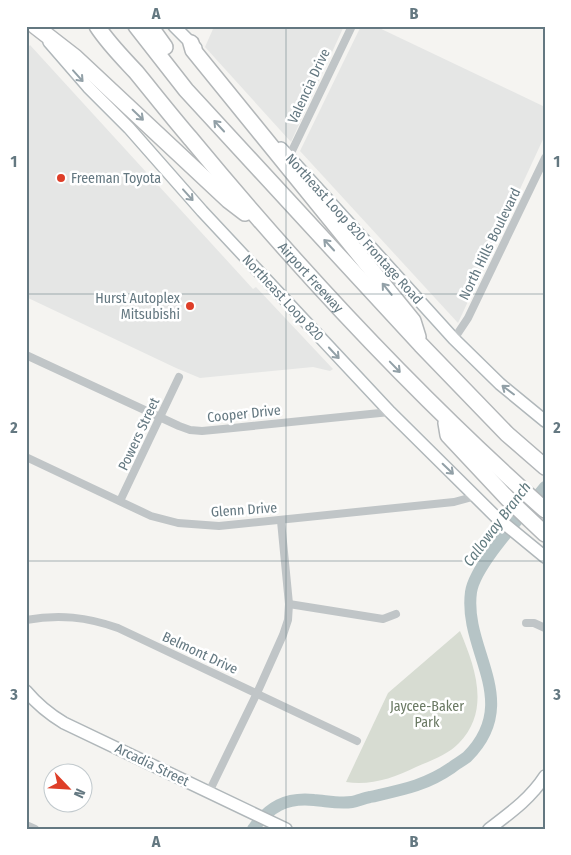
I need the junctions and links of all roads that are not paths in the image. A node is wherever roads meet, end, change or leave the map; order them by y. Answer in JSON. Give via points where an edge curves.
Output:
{"nodes":[{"id":1,"x":35,"y":26,"type":"edge"},
{"id":2,"x":90,"y":26,"type":"edge"},
{"id":3,"x":97,"y":26,"type":"edge"},
{"id":4,"x":136,"y":26,"type":"edge"},
{"id":5,"x":150,"y":26,"type":"edge"},
{"id":6,"x":174,"y":26,"type":"edge"},
{"id":7,"x":352,"y":26,"type":"edge"},
{"id":8,"x":107,"y":40,"type":"junction"},
{"id":9,"x":191,"y":43,"type":"junction"},
{"id":10,"x":186,"y":90,"type":"junction"},
{"id":11,"x":289,"y":157,"type":"junction"},
{"id":12,"x":545,"y":158,"type":"edge"},
{"id":13,"x":266,"y":229,"type":"junction"},
{"id":14,"x":454,"y":338,"type":"junction"},
{"id":15,"x":421,"y":345,"type":"junction"},
{"id":16,"x":26,"y":355,"type":"edge"},
{"id":17,"x":179,"y":377,"type":"dead end"},
{"id":18,"x":390,"y":412,"type":"junction"},
{"id":19,"x":160,"y":418,"type":"junction"},
{"id":20,"x":445,"y":418,"type":"junction"},
{"id":21,"x":545,"y":421,"type":"edge"},
{"id":22,"x":26,"y":457,"type":"edge"},
{"id":23,"x":542,"y":465,"type":"edge"},
{"id":24,"x":476,"y":496,"type":"junction"},
{"id":25,"x":120,"y":501,"type":"junction"},
{"id":26,"x":545,"y":510,"type":"edge"},
{"id":27,"x":281,"y":521,"type":"junction"},
{"id":28,"x":543,"y":532,"type":"edge"},
{"id":29,"x":545,"y":556,"type":"edge"},
{"id":30,"x":289,"y":604,"type":"junction"},
{"id":31,"x":396,"y":614,"type":"dead end"},
{"id":32,"x":26,"y":620,"type":"edge"},
{"id":33,"x":526,"y":623,"type":"dead end"},
{"id":34,"x":545,"y":628,"type":"edge"},
{"id":35,"x":26,"y":691,"type":"edge"},
{"id":36,"x":257,"y":694,"type":"junction"},
{"id":37,"x":356,"y":741,"type":"dead end"},
{"id":38,"x":545,"y":776,"type":"edge"},
{"id":39,"x":209,"y":792,"type":"junction"},
{"id":40,"x":26,"y":825,"type":"edge"},
{"id":41,"x":285,"y":828,"type":"edge"},
{"id":42,"x":35,"y":829,"type":"edge"},
{"id":43,"x":488,"y":829,"type":"edge"}],
"edges":[{"from":1,"to":13,"type":"highway","one_way":true,"via":[[75,57],[228,200]]},
{"from":1,"to":18,"type":"main road","name":"Northeast Loop 820","one_way":true},
{"from":2,"to":8,"type":"highway"},
{"from":3,"to":8,"type":"highway","name":"Airport Freeway"},
{"from":4,"to":10,"type":"highway"},
{"from":5,"to":10,"type":"highway","via":[[184,73]]},
{"from":6,"to":9,"type":"main road","name":"Northeast Loop 820 Frontage Road"},
{"from":7,"to":11,"type":"street","name":"Valencia Drive"},
{"from":8,"to":13,"type":"highway","name":"Airport Freeway"},
{"from":9,"to":11,"type":"main road","name":"Northeast Loop 820 Frontage Road","via":[[220,72]]},
{"from":15,"to":9,"type":"highway","one_way":true,"via":[[413,321],[193,50]]},
{"from":15,"to":10,"type":"highway","one_way":true},
{"from":11,"to":14,"type":"main road","name":"Northeast Loop 820 Frontage Road"},
{"from":12,"to":14,"type":"street","name":"North Hills Boulevard","via":[[475,304]]},
{"from":13,"to":20,"type":"highway","name":"Airport Freeway","one_way":true,"via":[[329,300]]},
{"from":21,"to":14,"type":"main road","name":"Northeast Loop 820 Frontage Road","one_way":true,"via":[[500,384]]},
{"from":15,"to":23,"type":"highway","via":[[507,434]]},
{"from":16,"to":19,"type":"street","name":"Cooper Drive"},
{"from":17,"to":19,"type":"street","name":"Powers Street"},
{"from":18,"to":19,"type":"street","name":"Cooper Drive","via":[[202,431],[190,430]]},
{"from":18,"to":24,"type":"main road","name":"Northeast Loop 820","one_way":true},
{"from":19,"to":25,"type":"street","name":"Powers Street"},
{"from":20,"to":26,"type":"highway","name":"Airport Freeway"},
{"from":20,"to":28,"type":"highway","via":[[448,435]]},
{"from":22,"to":25,"type":"street","name":"Glenn Drive"},
{"from":24,"to":27,"type":"street","name":"Glenn Drive","via":[[454,502]]},
{"from":24,"to":29,"type":"main road","name":"Northeast Loop 820","via":[[495,516]]},
{"from":25,"to":27,"type":"street","name":"Glenn Drive","via":[[151,516],[178,523],[219,526]]},
{"from":27,"to":30,"type":"street"},
{"from":30,"to":31,"type":"street","via":[[383,619]]},
{"from":30,"to":36,"type":"street","via":[[283,636]]},
{"from":32,"to":36,"type":"street","name":"Belmont Drive","via":[[62,616],[101,622]]},
{"from":33,"to":34,"type":"street","via":[[534,622]]},
{"from":35,"to":39,"type":"main road","name":"Arcadia Street","via":[[52,716]]},
{"from":36,"to":37,"type":"street","name":"Belmont Drive"},
{"from":36,"to":39,"type":"street"},
{"from":38,"to":43,"type":"main road","via":[[520,806]]},
{"from":39,"to":41,"type":"main road","name":"Arcadia Street"},
{"from":40,"to":42,"type":"street"}]}
